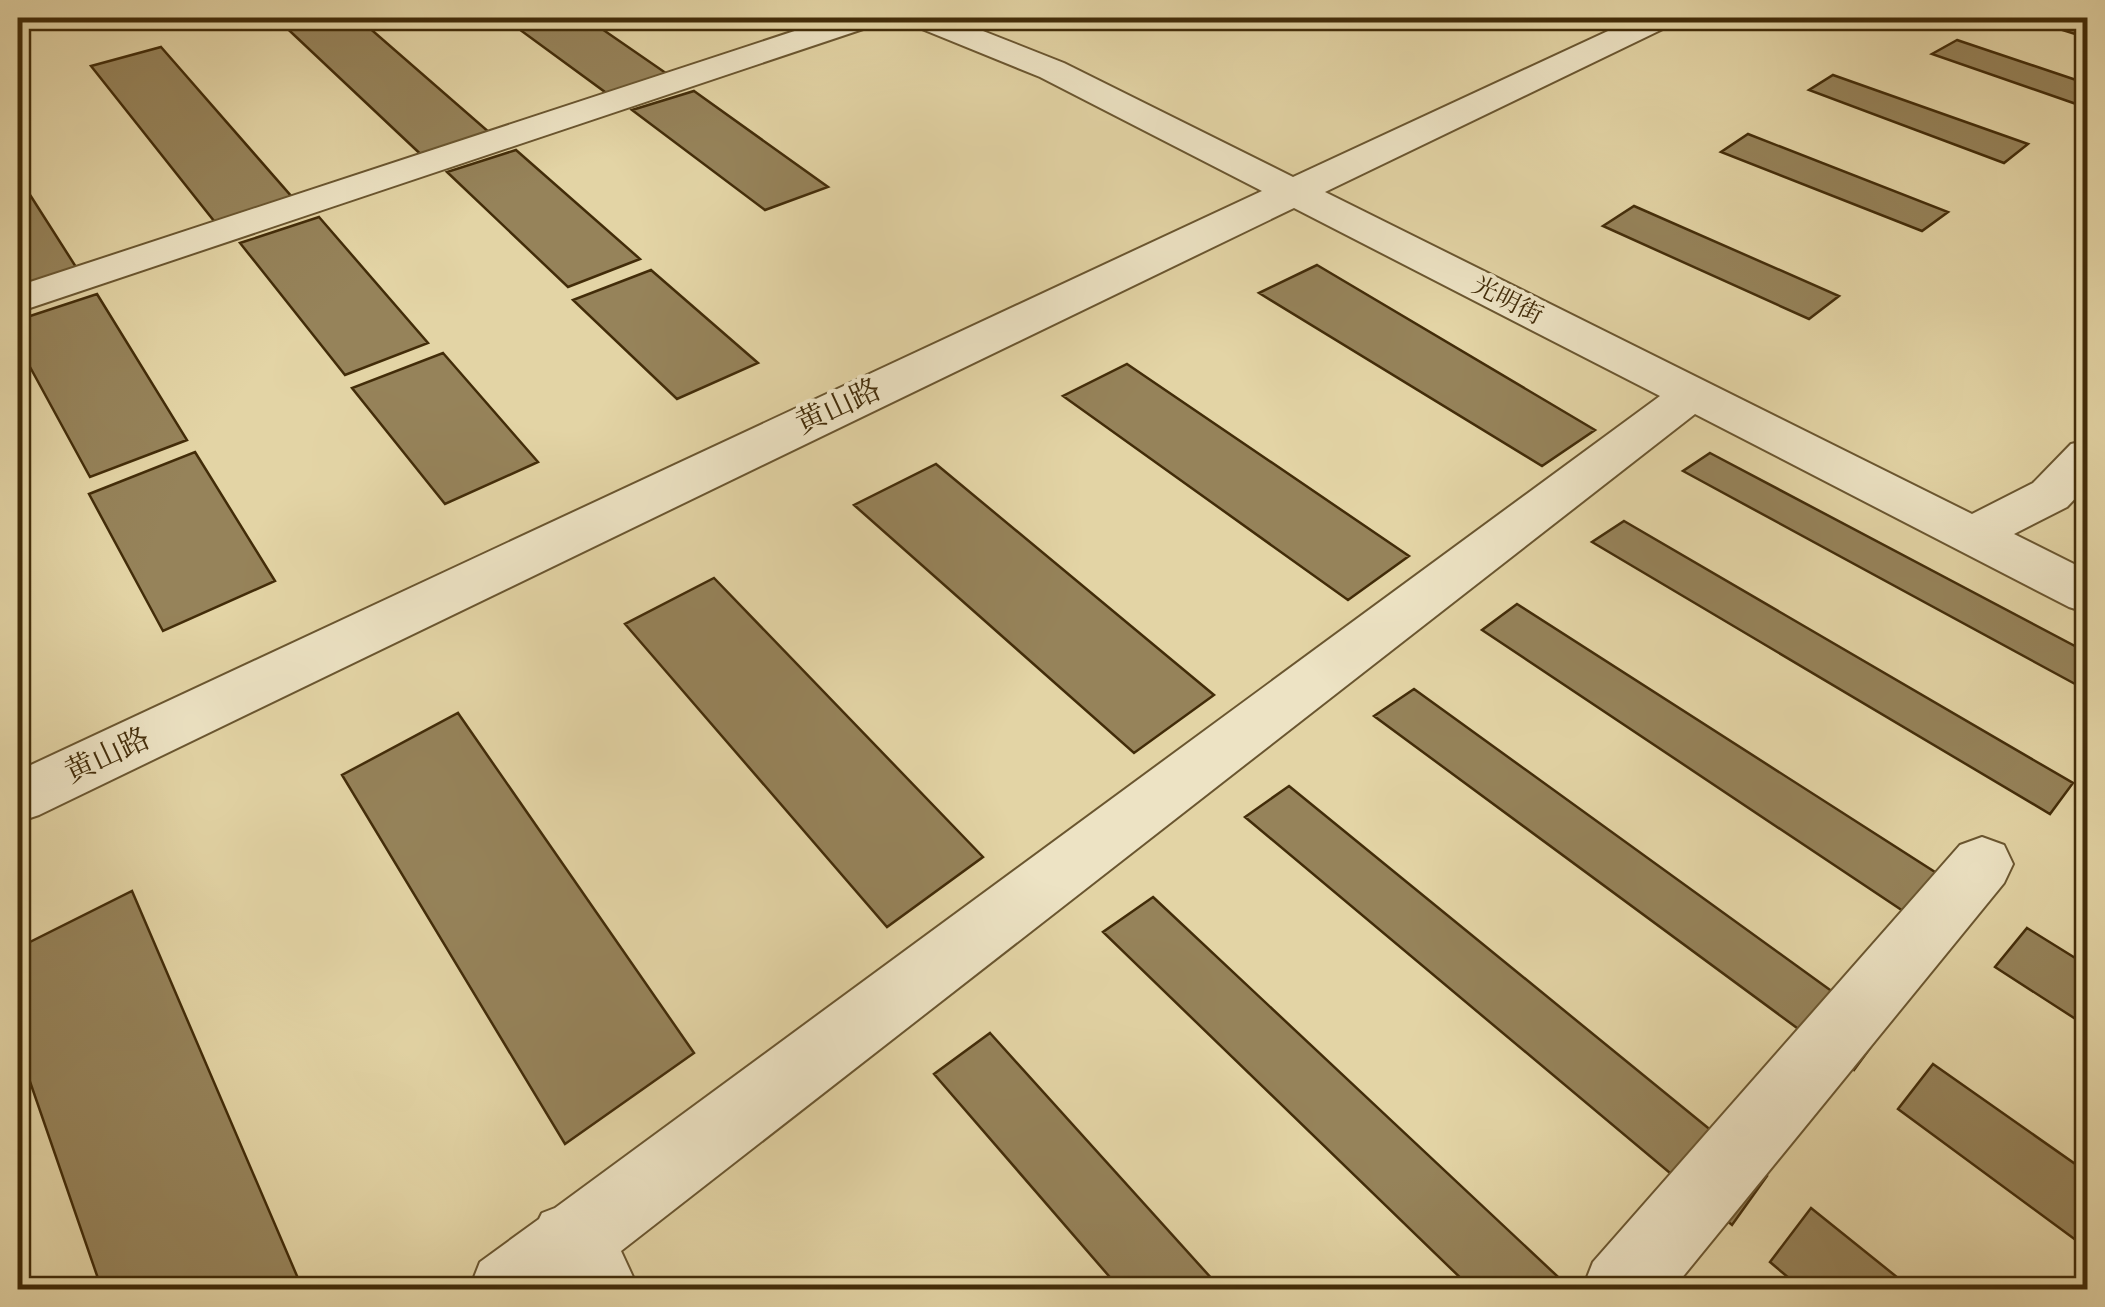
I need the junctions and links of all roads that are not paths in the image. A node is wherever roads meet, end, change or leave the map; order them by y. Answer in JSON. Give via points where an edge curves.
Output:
{"nodes":[{"id":1,"x":864,"y":18,"type":"edge"},
{"id":2,"x":922,"y":18,"type":"edge"},
{"id":3,"x":1660,"y":18,"type":"edge"},
{"id":4,"x":1291,"y":190,"type":"junction"},
{"id":5,"x":18,"y":300,"type":"edge"},
{"id":6,"x":1692,"y":394,"type":"junction"},
{"id":7,"x":2088,"y":455,"type":"edge"},
{"id":8,"x":1971,"y":535,"type":"junction"},
{"id":9,"x":2088,"y":594,"type":"edge"},
{"id":10,"x":18,"y":798,"type":"edge"},
{"id":11,"x":1982,"y":864,"type":"dead end"},
{"id":12,"x":585,"y":1265,"type":"edge"},
{"id":13,"x":508,"y":1290,"type":"edge"},
{"id":14,"x":1621,"y":1290,"type":"edge"}],
"edges":[{"from":1,"to":5,"type":"street"},
{"from":2,"to":4,"type":"street","name":"光明街","via":[[1052,70]]},
{"from":3,"to":4,"type":"street","name":"黄山路"},
{"from":4,"to":6,"type":"street","name":"光明街"},
{"from":4,"to":10,"type":"street","name":"黄山路"},
{"from":6,"to":8,"type":"street","name":"光明街"},
{"from":6,"to":12,"type":"street"},
{"from":7,"to":8,"type":"street","via":[[2050,495]]},
{"from":8,"to":9,"type":"street","name":"光明街"},
{"from":11,"to":14,"type":"street"},
{"from":12,"to":13,"type":"street"}]}
